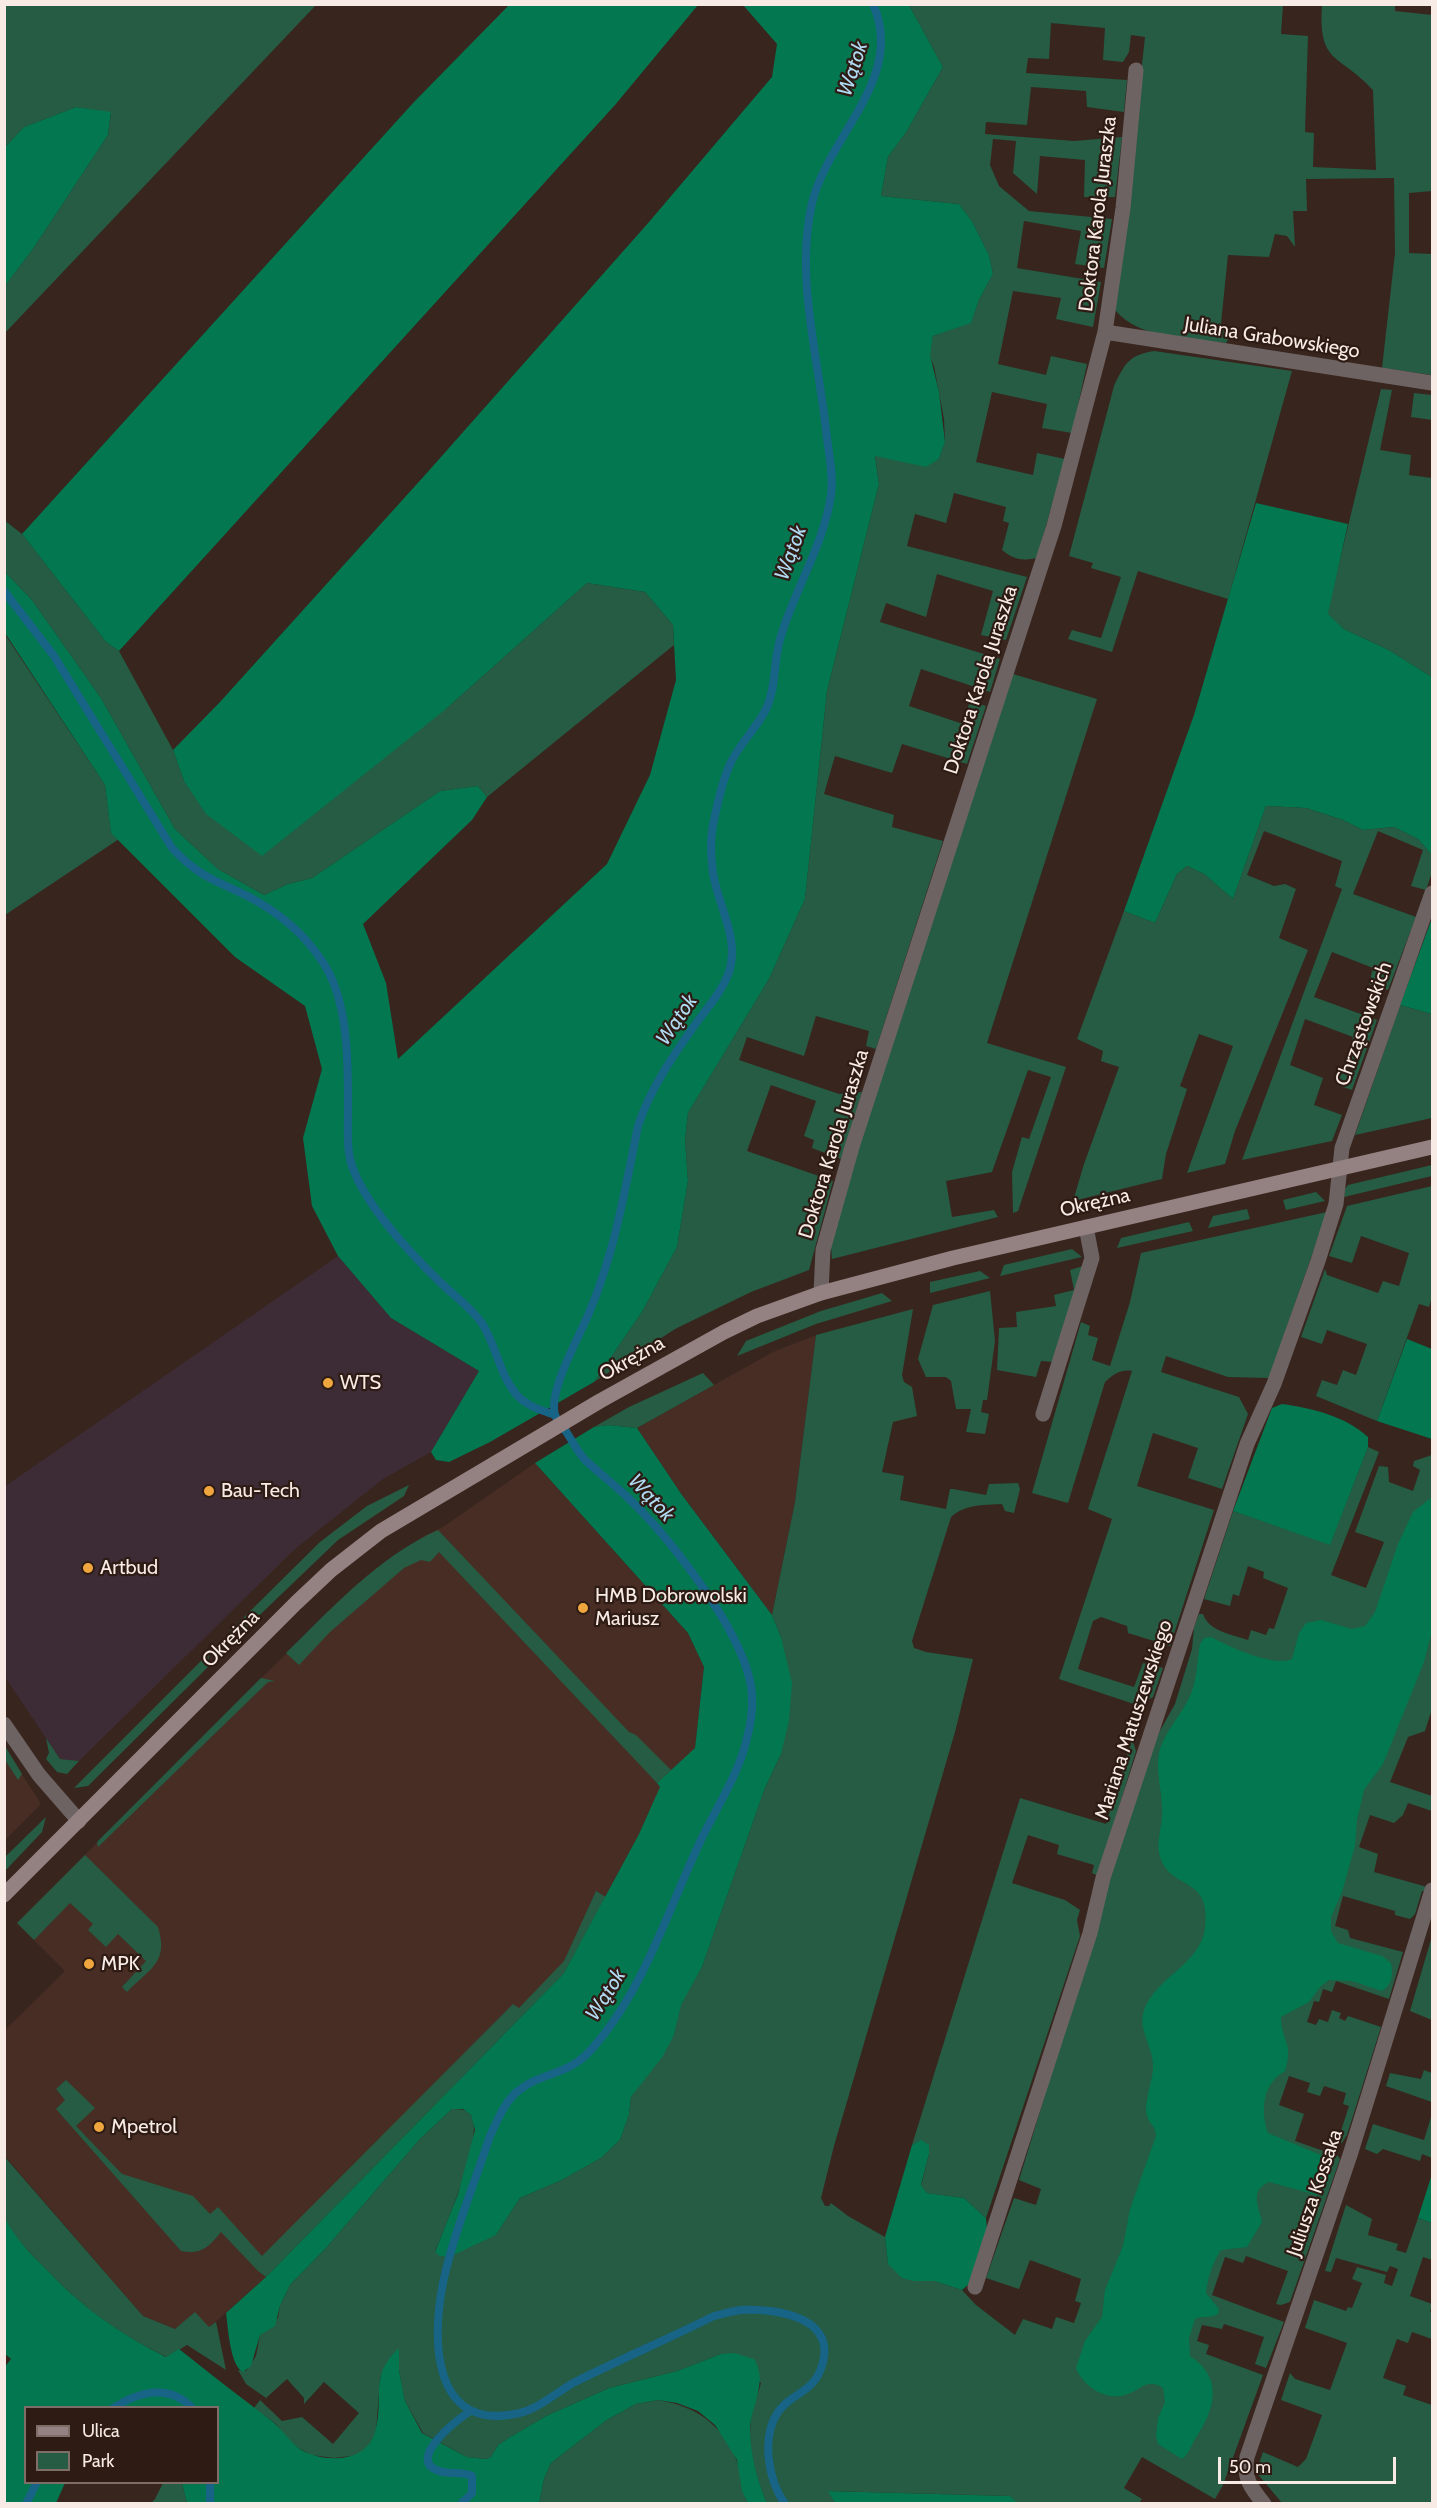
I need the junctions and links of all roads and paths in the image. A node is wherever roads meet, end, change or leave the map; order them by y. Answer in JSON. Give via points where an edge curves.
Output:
{"nodes":[{"id":1,"x":1136,"y":70,"type":"dead end"},
{"id":2,"x":1105,"y":332,"type":"junction"},
{"id":3,"x":1432,"y":383,"type":"edge"},
{"id":4,"x":1432,"y":893,"type":"edge"},
{"id":5,"x":1432,"y":1147,"type":"edge"},
{"id":6,"x":1338,"y":1169,"type":"junction"},
{"id":7,"x":1086,"y":1227,"type":"junction"},
{"id":8,"x":821,"y":1293,"type":"junction"},
{"id":9,"x":1043,"y":1414,"type":"dead end"},
{"id":10,"x":4,"y":1725,"type":"edge"},
{"id":11,"x":79,"y":1821,"type":"junction"},
{"id":12,"x":1432,"y":1890,"type":"edge"},
{"id":13,"x":4,"y":1895,"type":"edge"},
{"id":14,"x":975,"y":2287,"type":"dead end"},
{"id":15,"x":1264,"y":2504,"type":"edge"}],
"edges":[{"from":1,"to":2,"type":"street","name":"Doktora Karola Juraszka"},
{"from":2,"to":3,"type":"street","name":"Juliana Grabowskiego"},
{"from":2,"to":8,"type":"street","name":"Doktora Karola Juraszka","via":[[1054,526],[852,1148],[823,1250]]},
{"from":4,"to":6,"type":"street","name":"Chrząstowskich"},
{"from":5,"to":6,"type":"street","name":"Okrężna"},
{"from":6,"to":7,"type":"street","name":"Okrężna"},
{"from":6,"to":14,"type":"street","name":"Mariana Matuszewskiego","via":[[1336,1204],[1326,1239],[1274,1384],[1247,1444],[1103,1878],[1090,1933]]},
{"from":7,"to":8,"type":"street","name":"Okrężna"},
{"from":7,"to":9,"type":"street","via":[[1092,1258]]},
{"from":8,"to":11,"type":"street","name":"Okrężna","via":[[724,1332],[381,1531],[331,1570]]},
{"from":10,"to":11,"type":"street","via":[[39,1775]]},
{"from":11,"to":13,"type":"street","name":"Okrężna"},
{"from":12,"to":15,"type":"street","name":"Juliusza Kossaka","via":[[1347,2164],[1247,2457],[1246,2479]]}]}
